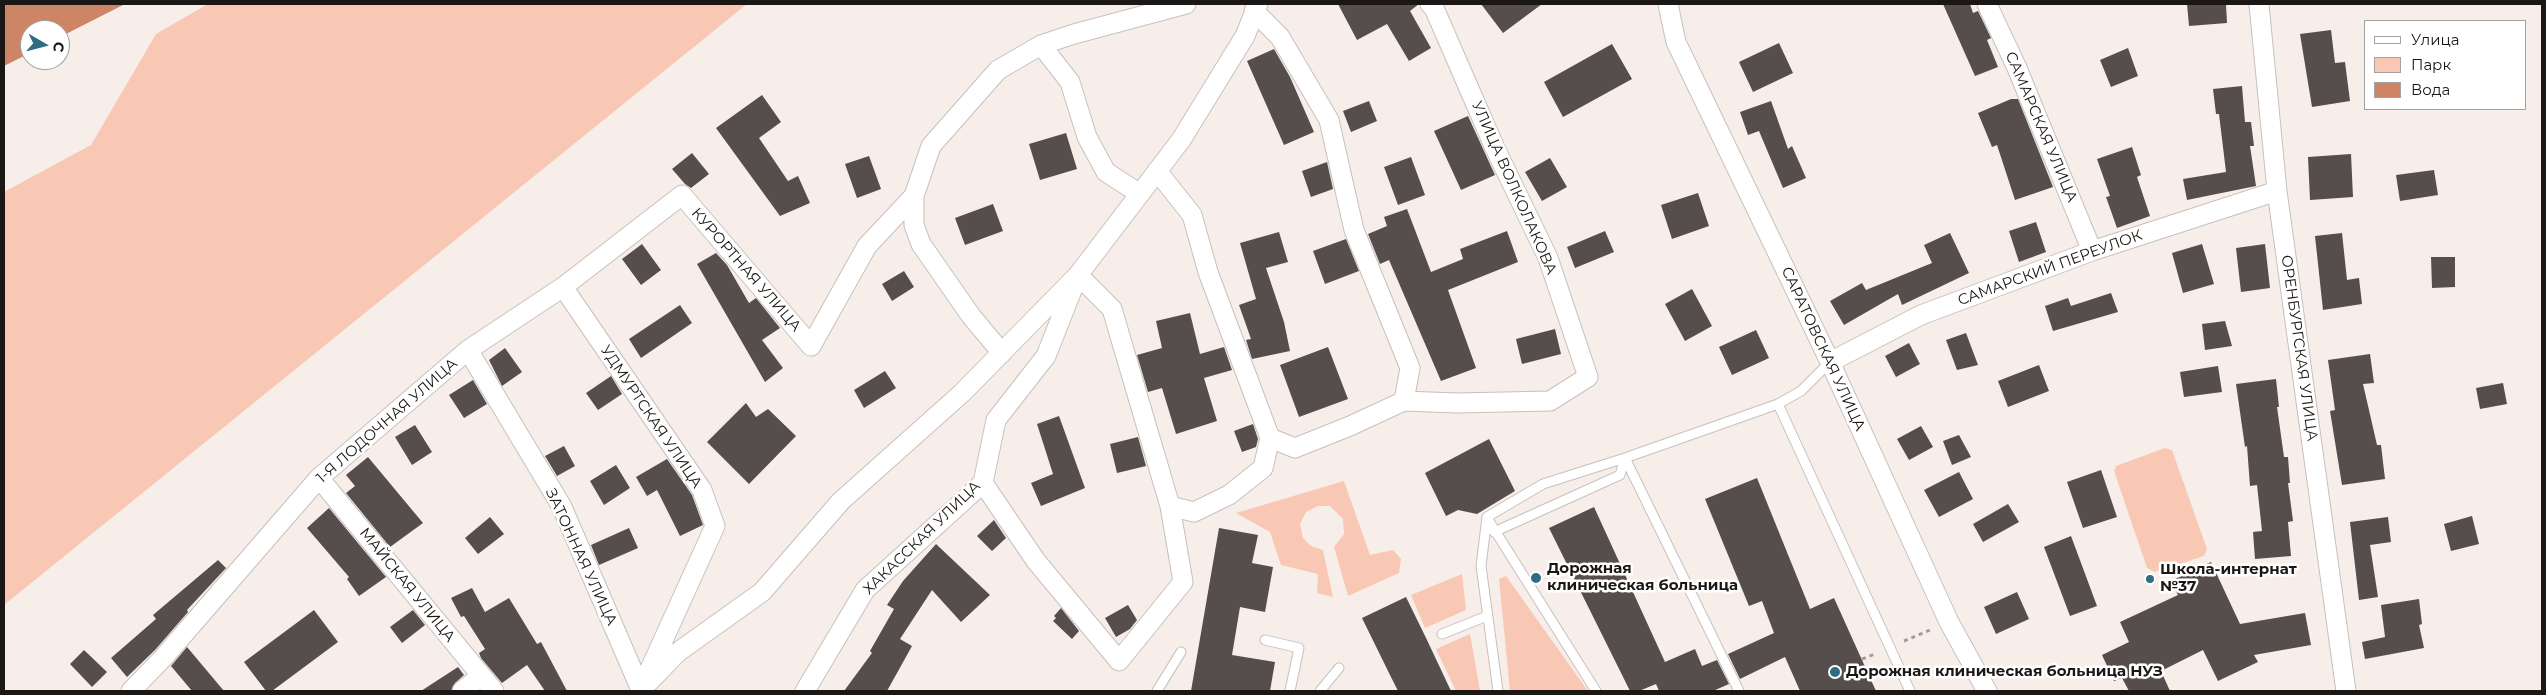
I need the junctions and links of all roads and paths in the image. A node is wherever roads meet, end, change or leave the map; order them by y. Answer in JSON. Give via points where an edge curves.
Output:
{"nodes":[{"id":1,"x":1186,"y":4,"type":"edge"},
{"id":2,"x":1430,"y":4,"type":"edge"},
{"id":3,"x":1668,"y":4,"type":"edge"},
{"id":4,"x":1987,"y":4,"type":"edge"},
{"id":5,"x":2259,"y":4,"type":"edge"},
{"id":6,"x":1256,"y":7,"type":"edge"},
{"id":7,"x":1041,"y":45,"type":"junction"},
{"id":8,"x":1158,"y":171,"type":"junction"},
{"id":9,"x":2277,"y":191,"type":"junction"},
{"id":10,"x":1140,"y":194,"type":"junction"},
{"id":11,"x":682,"y":195,"type":"joint"},
{"id":12,"x":914,"y":196,"type":"junction"},
{"id":13,"x":2092,"y":251,"type":"junction"},
{"id":14,"x":1078,"y":275,"type":"junction"},
{"id":15,"x":563,"y":287,"type":"junction"},
{"id":16,"x":468,"y":350,"type":"junction"},
{"id":17,"x":1002,"y":353,"type":"junction"},
{"id":18,"x":1830,"y":362,"type":"junction"},
{"id":19,"x":1404,"y":401,"type":"junction"},
{"id":20,"x":1778,"y":404,"type":"junction"},
{"id":21,"x":1270,"y":438,"type":"junction"},
{"id":22,"x":1625,"y":458,"type":"junction"},
{"id":23,"x":319,"y":478,"type":"junction"},
{"id":24,"x":982,"y":483,"type":"junction"},
{"id":25,"x":1170,"y":506,"type":"junction"},
{"id":26,"x":1487,"y":517,"type":"junction"},
{"id":27,"x":1494,"y":532,"type":"junction"},
{"id":28,"x":1487,"y":616,"type":"junction"},
{"id":29,"x":1442,"y":634,"type":"dead end"},
{"id":30,"x":1265,"y":640,"type":"dead end"},
{"id":31,"x":1181,"y":652,"type":"dead end"},
{"id":32,"x":1339,"y":668,"type":"dead end"},
{"id":33,"x":481,"y":676,"type":"junction"},
{"id":34,"x":131,"y":691,"type":"edge"},
{"id":35,"x":462,"y":691,"type":"edge"},
{"id":36,"x":494,"y":691,"type":"edge"},
{"id":37,"x":640,"y":691,"type":"edge"},
{"id":38,"x":805,"y":691,"type":"edge"},
{"id":39,"x":1157,"y":691,"type":"edge"},
{"id":40,"x":1290,"y":691,"type":"edge"},
{"id":41,"x":1320,"y":691,"type":"edge"},
{"id":42,"x":1498,"y":691,"type":"edge"},
{"id":43,"x":1596,"y":691,"type":"edge"},
{"id":44,"x":1739,"y":691,"type":"edge"},
{"id":45,"x":1910,"y":691,"type":"edge"},
{"id":46,"x":1987,"y":691,"type":"edge"},
{"id":47,"x":2346,"y":691,"type":"edge"}],
"edges":[{"from":1,"to":7,"type":"street"},
{"from":2,"to":19,"type":"street","name":"УЛИЦА ВОЛКОЛАКОВА","via":[[1548,258],[1588,377],[1550,401]]},
{"from":3,"to":18,"type":"street","name":"САРАТОВСКАЯ УЛИЦА","via":[[1676,42]]},
{"from":4,"to":13,"type":"street","name":"САМАРСКАЯ УЛИЦА","via":[[2017,68]]},
{"from":5,"to":9,"type":"street","name":"ОРЕНБУРГСКАЯ УЛИЦА"},
{"from":6,"to":8,"type":"street","via":[[1245,36],[1181,140]]},
{"from":6,"to":19,"type":"street","via":[[1280,37],[1329,120],[1354,230],[1410,368]]},
{"from":7,"to":10,"type":"street","via":[[1070,82],[1087,137],[1106,172]]},
{"from":7,"to":12,"type":"street","via":[[998,70],[931,146]]},
{"from":8,"to":10,"type":"street"},
{"from":8,"to":21,"type":"street","via":[[1192,215],[1208,272]]},
{"from":9,"to":13,"type":"street","name":"САМАРСКИЙ ПЕРЕУЛОК"},
{"from":9,"to":47,"type":"street","name":"ОРЕНБУРГСКАЯ УЛИЦА"},
{"from":10,"to":14,"type":"street"},
{"from":11,"to":12,"type":"street","name":"КУРОРТНАЯ УЛИЦА","via":[[811,346],[867,246]]},
{"from":11,"to":15,"type":"street","name":"1-Я ЛОДОЧНАЯ УЛИЦА"},
{"from":12,"to":17,"type":"street","via":[[914,225],[920,244],[971,316]]},
{"from":13,"to":18,"type":"street","name":"САМАРСКИЙ ПЕРЕУЛОК","via":[[1921,315]]},
{"from":14,"to":17,"type":"street"},
{"from":14,"to":24,"type":"street","name":"ХАКАССКАЯ УЛИЦА","via":[[1046,356],[996,420]]},
{"from":14,"to":25,"type":"street","via":[[1112,309]]},
{"from":15,"to":16,"type":"street","name":"1-Я ЛОДОЧНАЯ УЛИЦА"},
{"from":15,"to":37,"type":"street","name":"УДМУРТСКАЯ УЛИЦА","via":[[702,490],[715,526]]},
{"from":16,"to":23,"type":"street","name":"1-Я ЛОДОЧНАЯ УЛИЦА"},
{"from":16,"to":37,"type":"street","name":"ЗАТОННАЯ УЛИЦА","via":[[562,506]]},
{"from":17,"to":37,"type":"street","via":[[841,501],[762,592],[678,652]]},
{"from":18,"to":20,"type":"lane","via":[[1802,391]]},
{"from":18,"to":46,"type":"street","name":"САРАТОВСКАЯ УЛИЦА","via":[[1949,622]]},
{"from":19,"to":21,"type":"street","via":[[1295,448]]},
{"from":20,"to":22,"type":"lane"},
{"from":20,"to":45,"type":"lane"},
{"from":21,"to":25,"type":"street","via":[[1263,468],[1229,495],[1194,512]]},
{"from":22,"to":26,"type":"lane","via":[[1543,484]]},
{"from":22,"to":27,"type":"lane","via":[[1620,475]]},
{"from":22,"to":44,"type":"lane"},
{"from":23,"to":33,"type":"street","name":"МАЙСКАЯ УЛИЦА"},
{"from":23,"to":34,"type":"street","name":"1-Я ЛОДОЧНАЯ УЛИЦА"},
{"from":24,"to":25,"type":"street","via":[[1036,561],[1119,661],[1183,582]]},
{"from":24,"to":38,"type":"street","name":"ХАКАССКАЯ УЛИЦА","via":[[865,590]]},
{"from":26,"to":27,"type":"lane"},
{"from":26,"to":28,"type":"lane","via":[[1481,566]]},
{"from":27,"to":43,"type":"lane"},
{"from":28,"to":29,"type":"lane"},
{"from":28,"to":42,"type":"lane"},
{"from":30,"to":40,"type":"lane","via":[[1299,648]]},
{"from":31,"to":39,"type":"lane"},
{"from":32,"to":41,"type":"lane"},
{"from":33,"to":35,"type":"street"},
{"from":33,"to":36,"type":"street","name":"МАЙСКАЯ УЛИЦА"}]}
